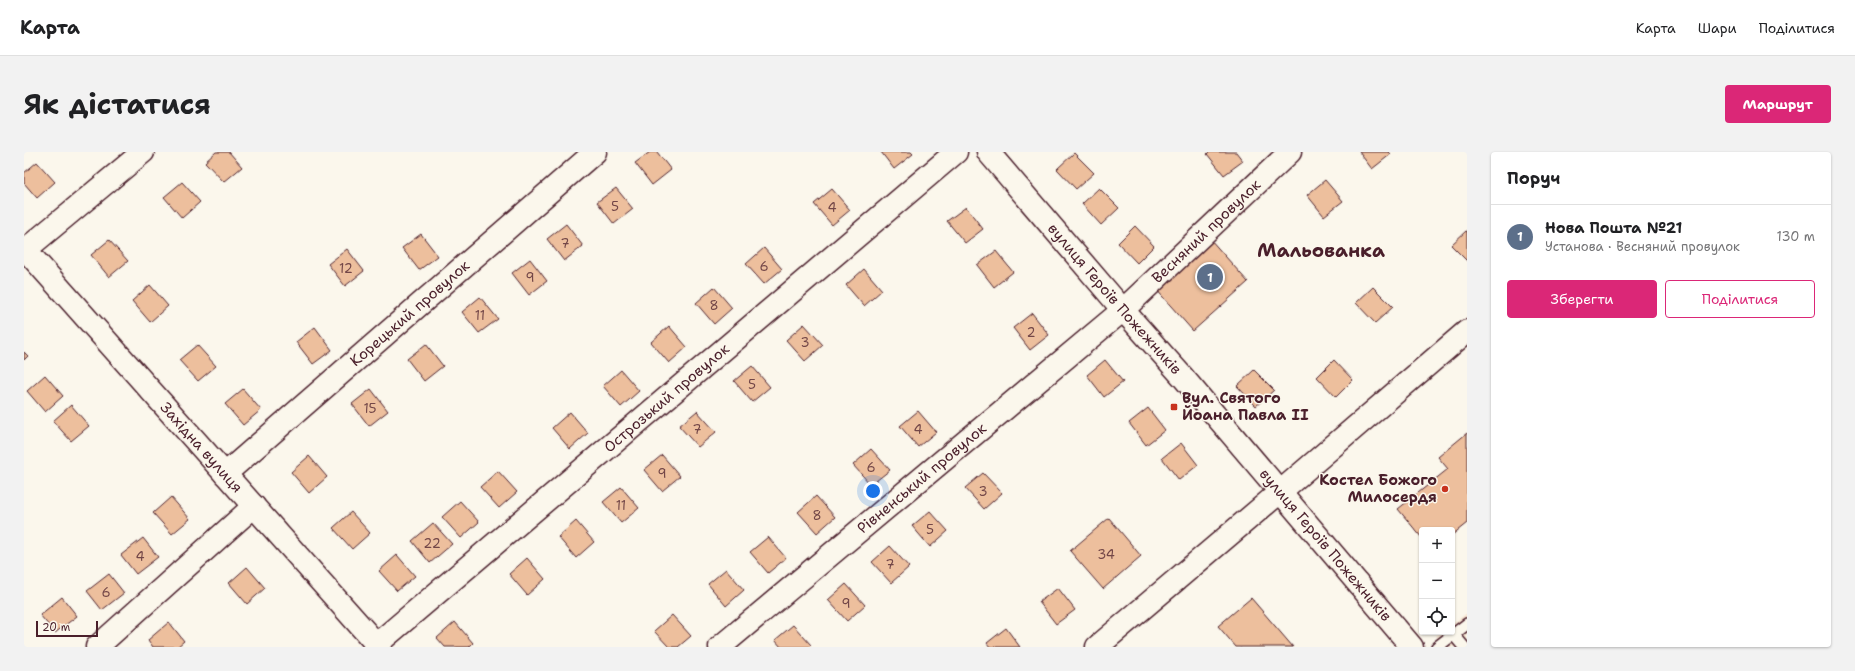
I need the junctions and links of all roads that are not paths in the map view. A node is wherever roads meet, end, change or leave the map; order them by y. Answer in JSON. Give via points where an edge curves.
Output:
{"nodes":[{"id":1,"x":143,"y":152,"type":"edge"},
{"id":2,"x":595,"y":152,"type":"edge"},
{"id":3,"x":956,"y":152,"type":"edge"},
{"id":4,"x":988,"y":152,"type":"edge"},
{"id":5,"x":1290,"y":152,"type":"edge"},
{"id":6,"x":24,"y":249,"type":"edge"},
{"id":7,"x":1123,"y":310,"type":"junction"},
{"id":8,"x":1467,"y":331,"type":"edge"},
{"id":9,"x":225,"y":474,"type":"junction"},
{"id":10,"x":1281,"y":491,"type":"junction"},
{"id":11,"x":254,"y":506,"type":"junction"},
{"id":12,"x":1467,"y":624,"type":"edge"},
{"id":13,"x":1455,"y":633,"type":"edge"},
{"id":14,"x":1452,"y":635,"type":"edge"},
{"id":15,"x":1454,"y":635,"type":"edge"},
{"id":16,"x":378,"y":646,"type":"edge"},
{"id":17,"x":97,"y":647,"type":"edge"},
{"id":18,"x":720,"y":647,"type":"edge"},
{"id":19,"x":1097,"y":647,"type":"edge"},
{"id":20,"x":1412,"y":647,"type":"edge"},
{"id":21,"x":1437,"y":647,"type":"edge"},
{"id":22,"x":1464,"y":647,"type":"edge"}],
"edges":[{"from":1,"to":6,"type":"street"},
{"from":2,"to":9,"type":"street","name":"Корецький провулок"},
{"from":3,"to":16,"type":"street","name":"Острозький провулок"},
{"from":4,"to":7,"type":"street","name":"вулиця Героїв Пожежників"},
{"from":5,"to":7,"type":"street","name":"Весняний провулок"},
{"from":6,"to":9,"type":"street","name":"Західна вулиця"},
{"from":7,"to":10,"type":"street","name":"вулиця Героїв Пожежників"},
{"from":7,"to":18,"type":"street","name":"Рівненський провулок"},
{"from":8,"to":10,"type":"street"},
{"from":9,"to":11,"type":"street","name":"Західна вулиця"},
{"from":10,"to":19,"type":"street"},
{"from":10,"to":20,"type":"street","name":"вулиця Героїв Пожежників"},
{"from":11,"to":16,"type":"street","name":"Західна вулиця"},
{"from":11,"to":17,"type":"street"},
{"from":12,"to":13,"type":"lane"},
{"from":14,"to":21,"type":"lane"},
{"from":15,"to":22,"type":"lane"}]}
